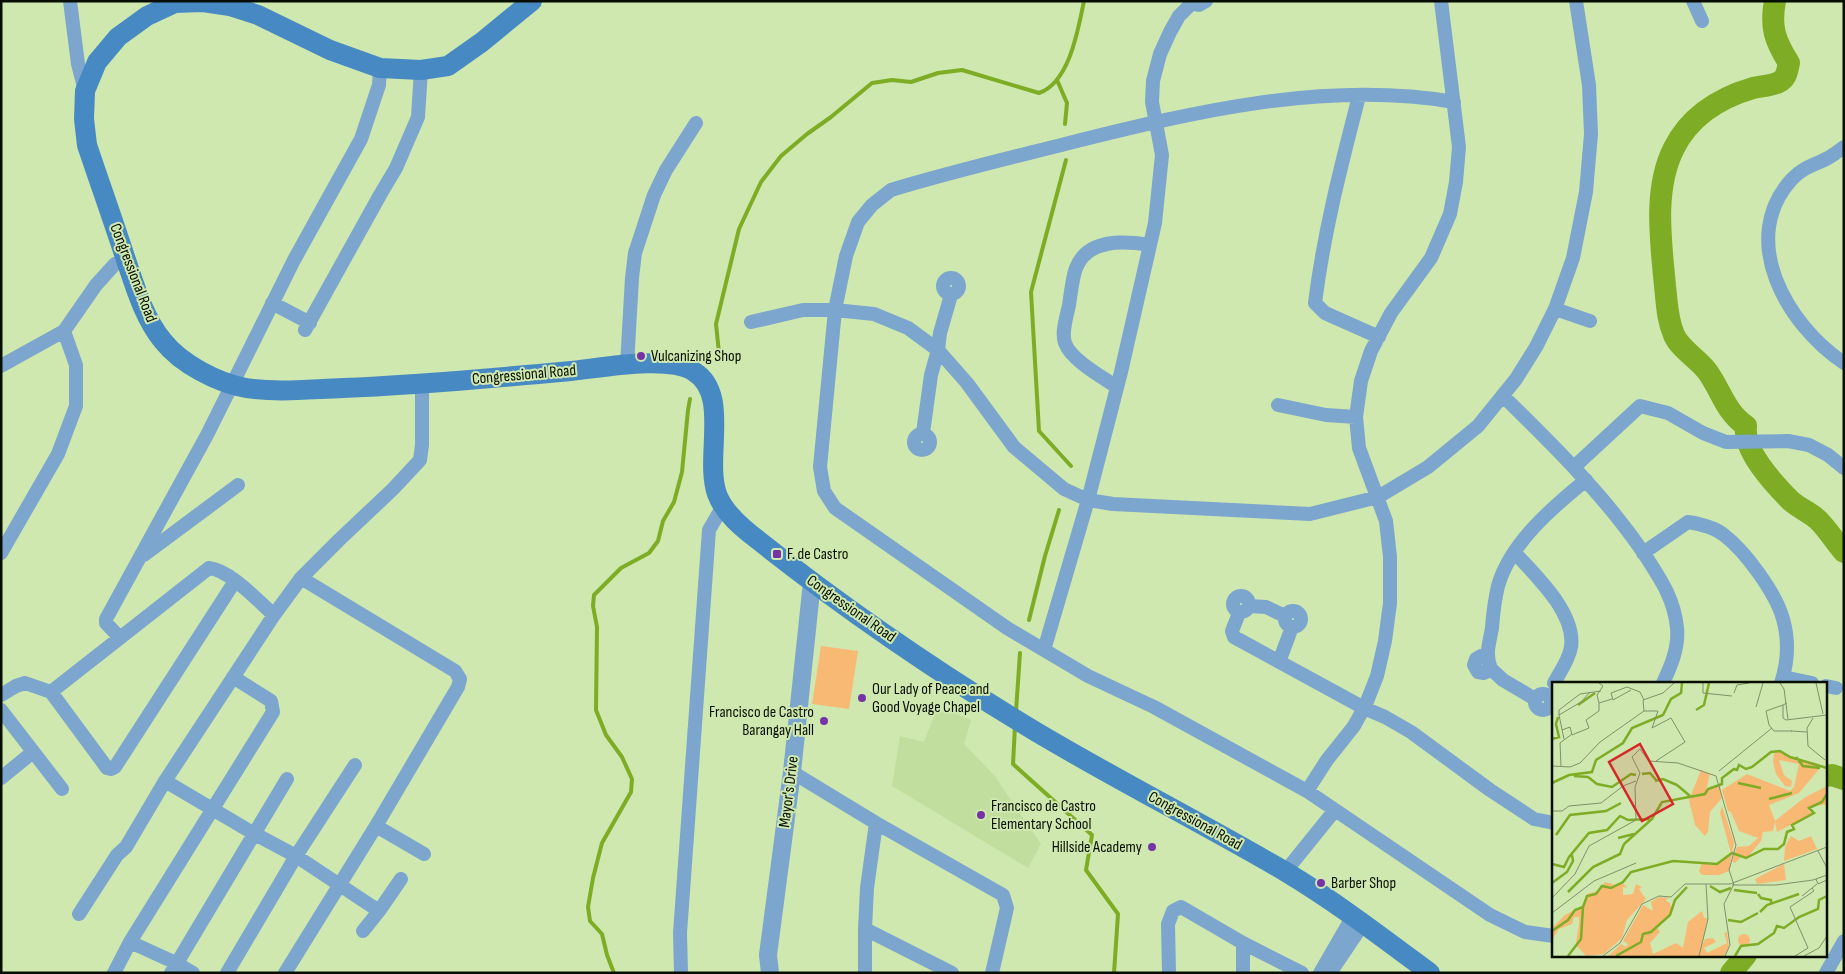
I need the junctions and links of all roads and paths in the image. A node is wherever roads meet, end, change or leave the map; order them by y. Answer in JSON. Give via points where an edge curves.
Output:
{"nodes":[{"id":1,"x":70,"y":1,"type":"edge"},
{"id":2,"x":532,"y":1,"type":"edge"},
{"id":3,"x":1441,"y":1,"type":"edge"},
{"id":4,"x":1576,"y":1,"type":"edge"},
{"id":5,"x":1693,"y":1,"type":"edge"},
{"id":6,"x":1196,"y":2,"type":"edge"},
{"id":7,"x":1702,"y":21,"type":"dead end"},
{"id":8,"x":380,"y":68,"type":"junction"},
{"id":9,"x":421,"y":70,"type":"junction"},
{"id":10,"x":85,"y":91,"type":"junction"},
{"id":11,"x":1359,"y":96,"type":"junction"},
{"id":12,"x":1454,"y":102,"type":"junction"},
{"id":13,"x":1157,"y":121,"type":"junction"},
{"id":14,"x":696,"y":123,"type":"dead end"},
{"id":15,"x":1844,"y":147,"type":"edge"},
{"id":16,"x":1150,"y":245,"type":"junction"},
{"id":17,"x":126,"y":262,"type":"junction"},
{"id":18,"x":951,"y":295,"type":"dead end"},
{"id":19,"x":272,"y":303,"type":"junction"},
{"id":20,"x":835,"y":310,"type":"junction"},
{"id":21,"x":1555,"y":310,"type":"junction"},
{"id":22,"x":1590,"y":321,"type":"dead end"},
{"id":23,"x":751,"y":322,"type":"dead end"},
{"id":24,"x":64,"y":332,"type":"junction"},
{"id":25,"x":1378,"y":337,"type":"junction"},
{"id":26,"x":938,"y":350,"type":"junction"},
{"id":27,"x":1844,"y":363,"type":"edge"},
{"id":28,"x":627,"y":365,"type":"junction"},
{"id":29,"x":1,"y":366,"type":"edge"},
{"id":30,"x":232,"y":384,"type":"junction"},
{"id":31,"x":422,"y":385,"type":"junction"},
{"id":32,"x":1117,"y":386,"type":"junction"},
{"id":33,"x":1503,"y":396,"type":"junction"},
{"id":34,"x":1278,"y":405,"type":"dead end"},
{"id":35,"x":1356,"y":417,"type":"junction"},
{"id":36,"x":923,"y":433,"type":"dead end"},
{"id":37,"x":1574,"y":467,"type":"junction"},
{"id":38,"x":1844,"y":468,"type":"edge"},
{"id":39,"x":1586,"y":480,"type":"junction"},
{"id":40,"x":238,"y":485,"type":"dead end"},
{"id":41,"x":1378,"y":497,"type":"junction"},
{"id":42,"x":1088,"y":500,"type":"junction"},
{"id":43,"x":723,"y":506,"type":"junction"},
{"id":44,"x":1515,"y":552,"type":"junction"},
{"id":45,"x":1,"y":553,"type":"edge"},
{"id":46,"x":1643,"y":553,"type":"junction"},
{"id":47,"x":140,"y":558,"type":"junction"},
{"id":48,"x":301,"y":578,"type":"junction"},
{"id":49,"x":235,"y":581,"type":"junction"},
{"id":50,"x":812,"y":582,"type":"junction"},
{"id":51,"x":274,"y":615,"type":"junction"},
{"id":52,"x":120,"y":638,"type":"junction"},
{"id":53,"x":1044,"y":650,"type":"junction"},
{"id":54,"x":1279,"y":662,"type":"junction"},
{"id":55,"x":233,"y":677,"type":"junction"},
{"id":56,"x":1782,"y":680,"type":"edge"},
{"id":57,"x":1553,"y":682,"type":"edge"},
{"id":58,"x":1663,"y":682,"type":"edge"},
{"id":59,"x":1802,"y":682,"type":"edge"},
{"id":60,"x":1548,"y":690,"type":"edge"},
{"id":61,"x":51,"y":692,"type":"junction"},
{"id":62,"x":1,"y":695,"type":"edge"},
{"id":63,"x":1364,"y":708,"type":"junction"},
{"id":64,"x":1,"y":710,"type":"edge"},
{"id":65,"x":33,"y":752,"type":"junction"},
{"id":66,"x":355,"y":765,"type":"dead end"},
{"id":67,"x":792,"y":772,"type":"junction"},
{"id":68,"x":1,"y":778,"type":"edge"},
{"id":69,"x":287,"y":779,"type":"dead end"},
{"id":70,"x":165,"y":781,"type":"junction"},
{"id":71,"x":62,"y":789,"type":"dead end"},
{"id":72,"x":1307,"y":790,"type":"junction"},
{"id":73,"x":213,"y":808,"type":"junction"},
{"id":74,"x":1335,"y":810,"type":"junction"},
{"id":75,"x":876,"y":823,"type":"junction"},
{"id":76,"x":1552,"y":823,"type":"edge"},
{"id":77,"x":376,"y":826,"type":"junction"},
{"id":78,"x":254,"y":834,"type":"junction"},
{"id":79,"x":424,"y":854,"type":"dead end"},
{"id":80,"x":296,"y":856,"type":"junction"},
{"id":81,"x":1285,"y":872,"type":"junction"},
{"id":82,"x":401,"y":880,"type":"dead end"},
{"id":83,"x":340,"y":885,"type":"junction"},
{"id":84,"x":379,"y":911,"type":"junction"},
{"id":85,"x":79,"y":914,"type":"dead end"},
{"id":86,"x":1358,"y":920,"type":"junction"},
{"id":87,"x":865,"y":928,"type":"junction"},
{"id":88,"x":362,"y":931,"type":"dead end"},
{"id":89,"x":1552,"y":936,"type":"edge"},
{"id":90,"x":1844,"y":941,"type":"edge"},
{"id":91,"x":130,"y":942,"type":"junction"},
{"id":92,"x":1243,"y":943,"type":"junction"},
{"id":93,"x":174,"y":968,"type":"edge"},
{"id":94,"x":114,"y":973,"type":"edge"},
{"id":95,"x":192,"y":973,"type":"edge"},
{"id":96,"x":227,"y":973,"type":"edge"},
{"id":97,"x":285,"y":973,"type":"edge"},
{"id":98,"x":681,"y":973,"type":"edge"},
{"id":99,"x":770,"y":973,"type":"edge"},
{"id":100,"x":865,"y":973,"type":"edge"},
{"id":101,"x":952,"y":973,"type":"edge"},
{"id":102,"x":992,"y":973,"type":"edge"},
{"id":103,"x":1169,"y":973,"type":"edge"},
{"id":104,"x":1243,"y":973,"type":"edge"},
{"id":105,"x":1302,"y":973,"type":"edge"},
{"id":106,"x":1320,"y":973,"type":"edge"},
{"id":107,"x":1330,"y":973,"type":"edge"},
{"id":108,"x":1430,"y":973,"type":"edge"},
{"id":109,"x":1826,"y":973,"type":"edge"}],
"edges":[{"from":1,"to":10,"type":"street"},
{"from":2,"to":9,"type":"main road","name":"Congressional Road","via":[[448,66]]},
{"from":3,"to":12,"type":"street"},
{"from":4,"to":21,"type":"street","via":[[1589,85],[1591,134],[1586,192],[1573,258]]},
{"from":5,"to":7,"type":"street"},
{"from":6,"to":13,"type":"street","via":[[1179,16],[1160,54],[1152,102]]},
{"from":8,"to":9,"type":"main road","name":"Congressional Road"},
{"from":8,"to":10,"type":"main road","name":"Congressional Road","via":[[230,6],[204,2],[175,4],[147,16],[118,37],[97,62]]},
{"from":8,"to":19,"type":"street","via":[[379,84],[361,139]]},
{"from":9,"to":19,"type":"street","via":[[418,117],[396,168],[307,327]]},
{"from":10,"to":17,"type":"main road","name":"Congressional Road","via":[[87,145]]},
{"from":11,"to":12,"type":"street","via":[[1424,97]]},
{"from":11,"to":13,"type":"street","via":[[1257,104]]},
{"from":11,"to":25,"type":"street","via":[[1333,194],[1315,303],[1325,313]]},
{"from":12,"to":25,"type":"street","via":[[1459,147],[1450,214],[1431,258],[1391,313]]},
{"from":13,"to":16,"type":"street","via":[[1162,155]]},
{"from":13,"to":20,"type":"street","via":[[890,190],[858,222],[846,256]]},
{"from":14,"to":28,"type":"street","via":[[654,195],[635,253]]},
{"from":15,"to":27,"type":"street","via":[[1807,166],[1792,178],[1772,214],[1768,248],[1780,290],[1798,320],[1816,342]]},
{"from":16,"to":32,"type":"street"},
{"from":16,"to":32,"type":"street","via":[[1126,242],[1099,245],[1082,256],[1076,269],[1064,343],[1090,370]]},
{"from":17,"to":24,"type":"street","via":[[115,264],[102,278]]},
{"from":17,"to":30,"type":"main road","name":"Congressional Road","via":[[144,310],[160,338],[180,358]]},
{"from":18,"to":26,"type":"street"},
{"from":19,"to":30,"type":"street"},
{"from":20,"to":23,"type":"street","via":[[803,310]]},
{"from":20,"to":26,"type":"street","via":[[874,314],[908,328]]},
{"from":20,"to":53,"type":"street","via":[[820,467],[824,492],[835,508],[1007,628]]},
{"from":21,"to":22,"type":"street"},
{"from":21,"to":33,"type":"street","via":[[1536,347]]},
{"from":24,"to":29,"type":"street"},
{"from":24,"to":45,"type":"street","via":[[76,365],[76,406],[58,454]]},
{"from":25,"to":35,"type":"street","via":[[1361,381]]},
{"from":26,"to":36,"type":"street"},
{"from":26,"to":42,"type":"street","via":[[1014,447],[1064,489]]},
{"from":28,"to":31,"type":"main road","name":"Congressional Road"},
{"from":28,"to":43,"type":"main road","name":"Congressional Road","via":[[675,364],[694,371],[707,383],[714,407],[712,471]]},
{"from":30,"to":31,"type":"main road","name":"Congressional Road","via":[[272,391]]},
{"from":30,"to":47,"type":"street"},
{"from":31,"to":48,"type":"street","via":[[420,460]]},
{"from":32,"to":42,"type":"street"},
{"from":33,"to":37,"type":"street"},
{"from":33,"to":41,"type":"street","via":[[1478,426],[1428,467]]},
{"from":34,"to":35,"type":"street","via":[[1326,415]]},
{"from":35,"to":41,"type":"street","via":[[1359,448]]},
{"from":37,"to":38,"type":"street","via":[[1640,406],[1668,413],[1726,442],[1788,441],[1809,445]]},
{"from":37,"to":39,"type":"street"},
{"from":39,"to":44,"type":"street","via":[[1538,522]]},
{"from":39,"to":46,"type":"street"},
{"from":40,"to":47,"type":"street"},
{"from":41,"to":42,"type":"street","via":[[1310,514]]},
{"from":41,"to":63,"type":"street","via":[[1386,521],[1390,603],[1379,668]]},
{"from":42,"to":53,"type":"street"},
{"from":43,"to":50,"type":"main road","name":"Congressional Road","via":[[756,539]]},
{"from":43,"to":98,"type":"street","via":[[709,530],[680,933]]},
{"from":44,"to":57,"type":"street","via":[[1568,621],[1571,648]]},
{"from":44,"to":60,"type":"street","via":[[1498,585],[1489,663],[1503,680]]},
{"from":46,"to":56,"type":"street","via":[[1688,522],[1702,524],[1723,534],[1751,561],[1783,618],[1788,649]]},
{"from":46,"to":58,"type":"street","via":[[1664,584],[1677,629],[1676,649]]},
{"from":47,"to":52,"type":"street","via":[[105,621]]},
{"from":48,"to":51,"type":"street"},
{"from":48,"to":77,"type":"street","via":[[455,672],[460,679]]},
{"from":49,"to":51,"type":"street"},
{"from":49,"to":52,"type":"street","via":[[217,569],[209,568]]},
{"from":49,"to":61,"type":"street","via":[[115,767],[107,768]]},
{"from":50,"to":67,"type":"street","name":"Mayor's Drive"},
{"from":50,"to":81,"type":"main road","name":"Congressional Road","via":[[993,706]]},
{"from":51,"to":55,"type":"street"},
{"from":52,"to":61,"type":"street"},
{"from":53,"to":72,"type":"street"},
{"from":54,"to":54,"type":"street","via":[[1234,637],[1232,632],[1244,610],[1266,607],[1288,622]]},
{"from":54,"to":63,"type":"street"},
{"from":55,"to":70,"type":"street"},
{"from":55,"to":73,"type":"street","via":[[271,701],[273,712]]},
{"from":56,"to":59,"type":"street"},
{"from":61,"to":62,"type":"street","via":[[25,683]]},
{"from":63,"to":72,"type":"street"},
{"from":63,"to":76,"type":"street","via":[[1411,732],[1534,819]]},
{"from":64,"to":65,"type":"street"},
{"from":65,"to":68,"type":"street"},
{"from":65,"to":71,"type":"street"},
{"from":66,"to":80,"type":"street"},
{"from":67,"to":75,"type":"street"},
{"from":67,"to":99,"type":"street","name":"Mayor's Drive","via":[[768,955]]},
{"from":69,"to":78,"type":"street"},
{"from":70,"to":73,"type":"street"},
{"from":70,"to":85,"type":"street","via":[[126,847],[117,855]]},
{"from":72,"to":74,"type":"street"},
{"from":73,"to":78,"type":"street"},
{"from":73,"to":91,"type":"street"},
{"from":74,"to":81,"type":"street"},
{"from":74,"to":89,"type":"street","via":[[1490,915],[1525,932]]},
{"from":75,"to":87,"type":"street"},
{"from":75,"to":102,"type":"street","via":[[1003,895],[1007,908]]},
{"from":77,"to":79,"type":"street"},
{"from":77,"to":83,"type":"street"},
{"from":78,"to":80,"type":"street"},
{"from":78,"to":93,"type":"street"},
{"from":80,"to":83,"type":"street"},
{"from":80,"to":96,"type":"street"},
{"from":81,"to":86,"type":"main road","name":"Congressional Road"},
{"from":82,"to":84,"type":"street"},
{"from":83,"to":84,"type":"street"},
{"from":83,"to":97,"type":"street"},
{"from":84,"to":88,"type":"street"},
{"from":86,"to":106,"type":"street"},
{"from":86,"to":107,"type":"street"},
{"from":86,"to":108,"type":"main road","name":"Congressional Road"},
{"from":87,"to":100,"type":"street"},
{"from":87,"to":101,"type":"street"},
{"from":90,"to":109,"type":"street"},
{"from":91,"to":93,"type":"street"},
{"from":91,"to":94,"type":"street"},
{"from":92,"to":103,"type":"street","via":[[1181,907],[1173,911],[1168,924]]},
{"from":92,"to":104,"type":"street"},
{"from":92,"to":105,"type":"street"},
{"from":93,"to":95,"type":"street"}]}
